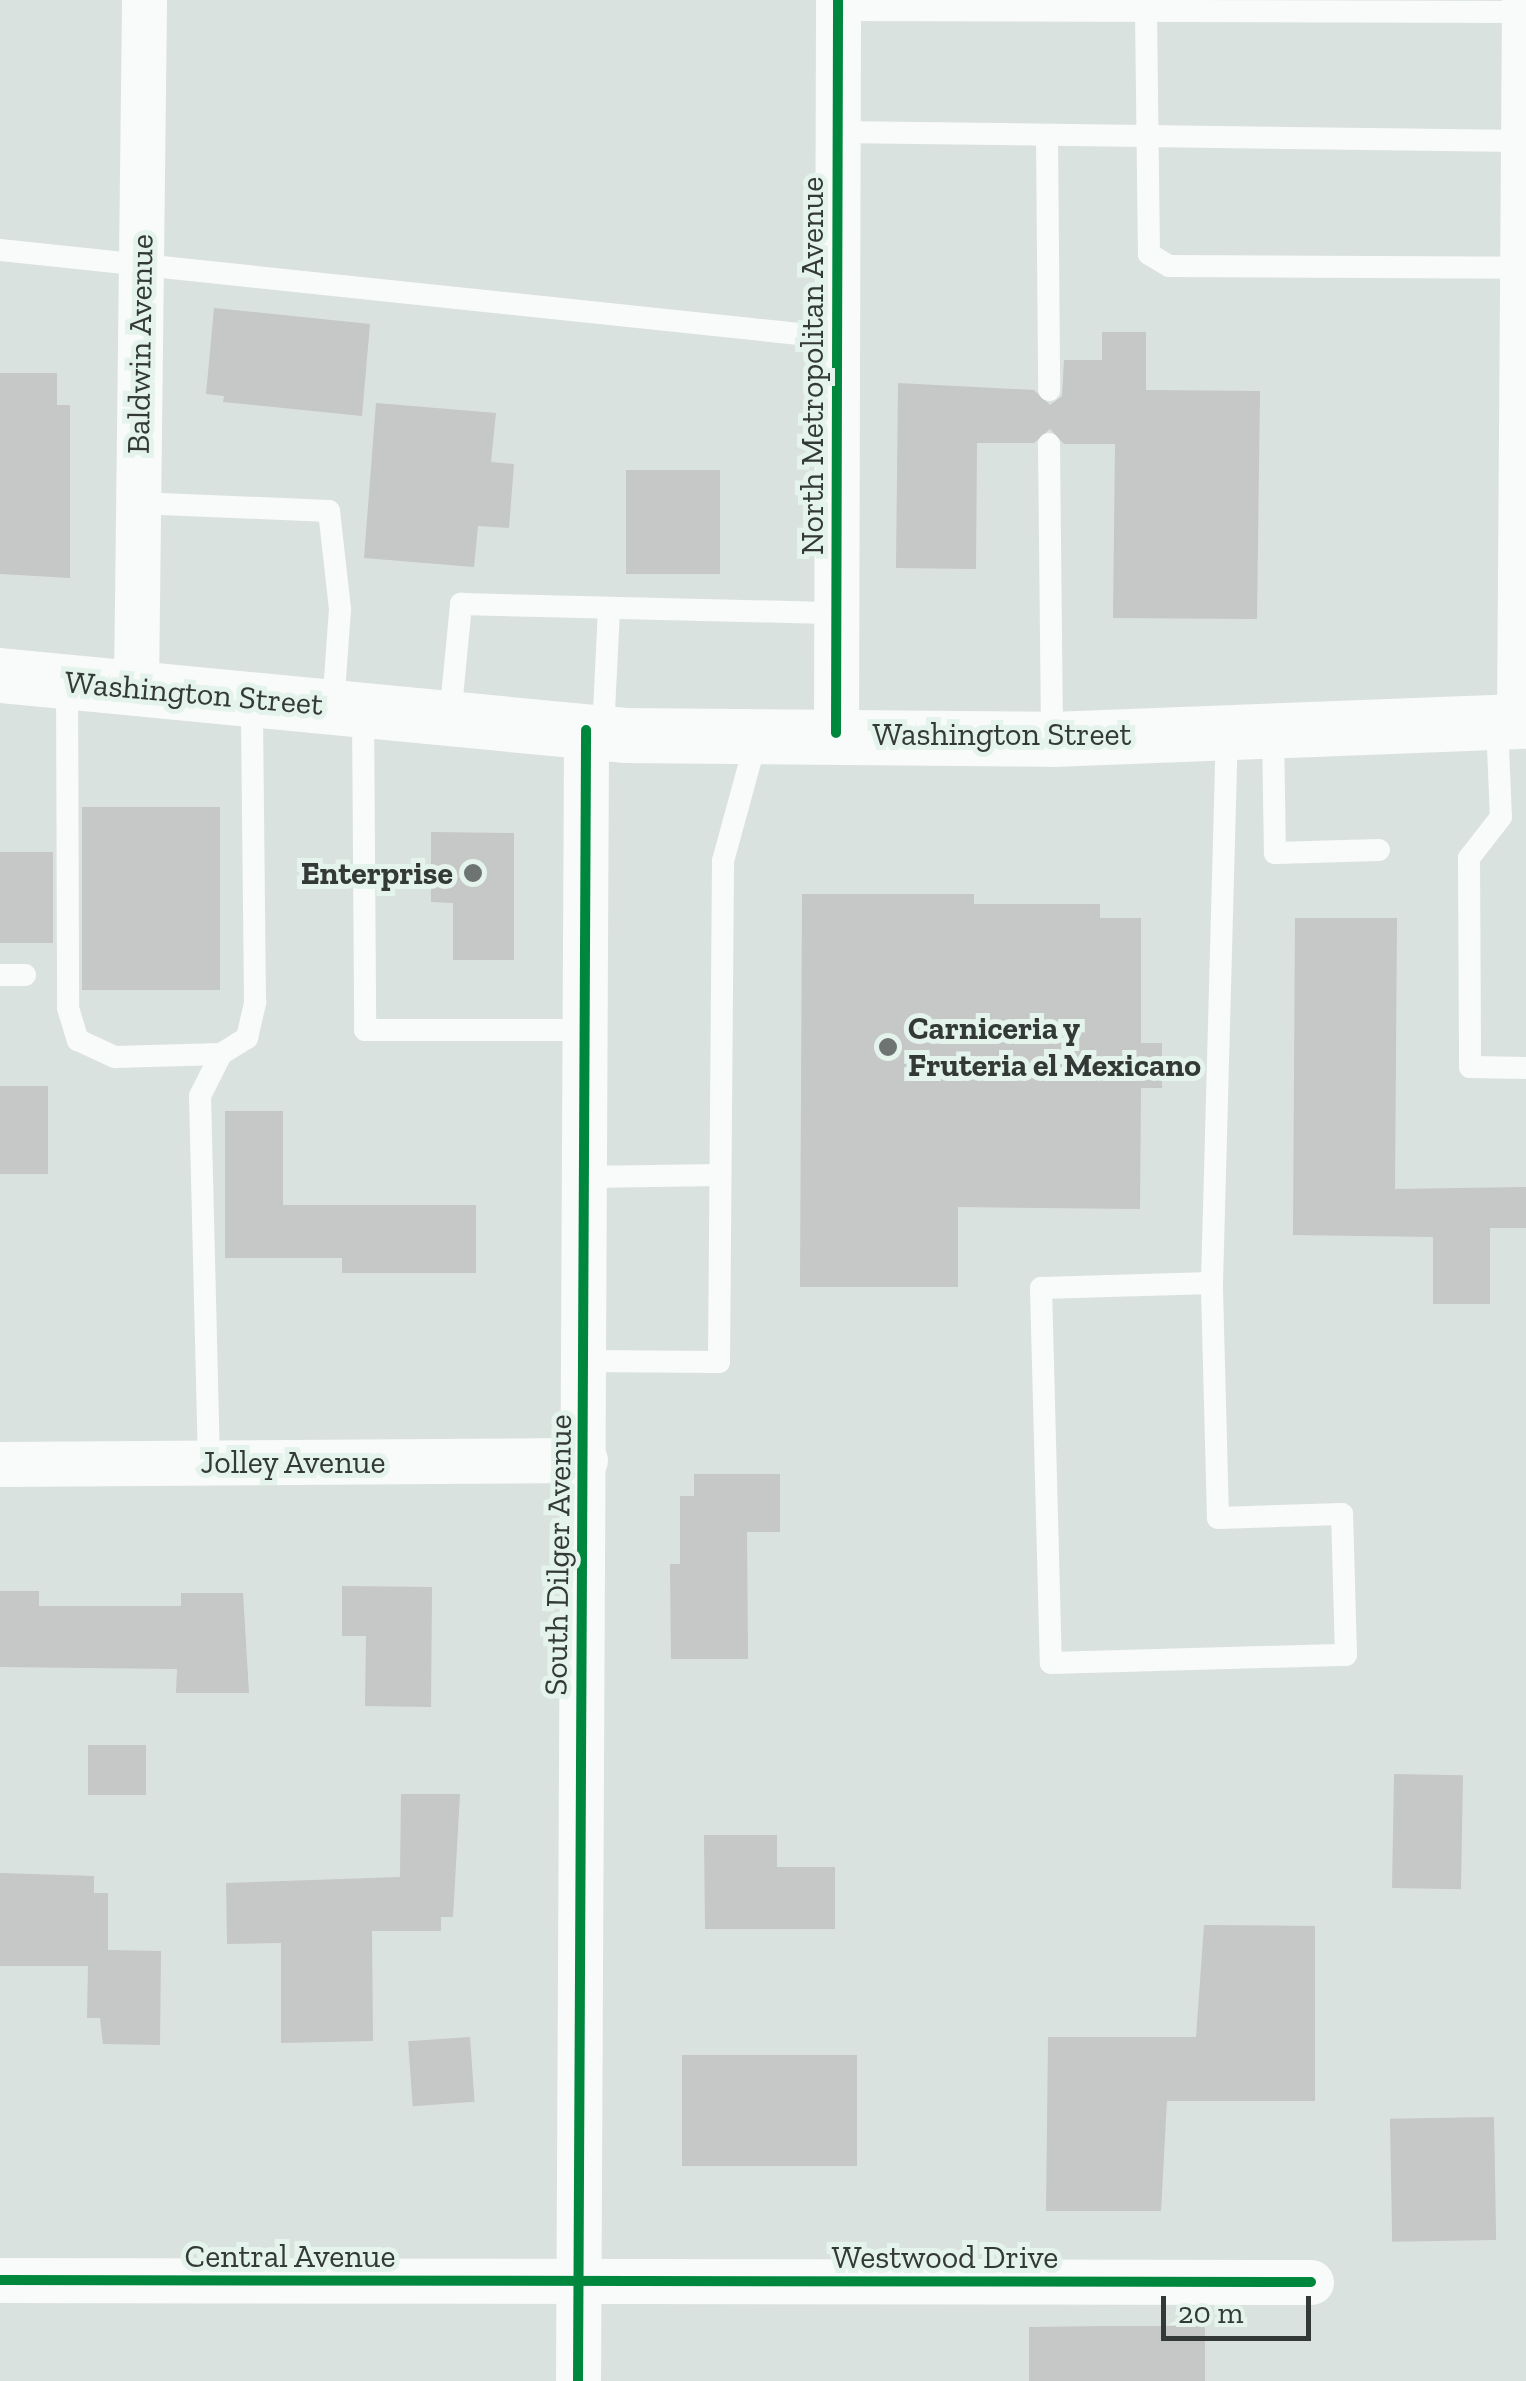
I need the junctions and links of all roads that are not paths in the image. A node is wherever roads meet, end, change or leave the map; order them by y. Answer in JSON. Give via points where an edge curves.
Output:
{"nodes":[{"id":1,"x":144,"y":0,"type":"edge"},
{"id":2,"x":838,"y":5,"type":"edge"},
{"id":3,"x":1524,"y":6,"type":"edge"},
{"id":4,"x":1146,"y":12,"type":"junction"},
{"id":5,"x":838,"y":132,"type":"junction"},
{"id":6,"x":1047,"y":137,"type":"junction"},
{"id":7,"x":1147,"y":137,"type":"junction"},
{"id":8,"x":1522,"y":141,"type":"junction"},
{"id":9,"x":0,"y":250,"type":"edge"},
{"id":10,"x":141,"y":265,"type":"junction"},
{"id":11,"x":1523,"y":296,"type":"edge"},
{"id":12,"x":837,"y":338,"type":"junction"},
{"id":13,"x":1049,"y":390,"type":"dead end"},
{"id":14,"x":1049,"y":444,"type":"dead end"},
{"id":15,"x":1523,"y":490,"type":"edge"},
{"id":16,"x":138,"y":503,"type":"junction"},
{"id":17,"x":610,"y":609,"type":"junction"},
{"id":18,"x":836,"y":613,"type":"junction"},
{"id":19,"x":0,"y":674,"type":"edge"},
{"id":20,"x":68,"y":681,"type":"junction"},
{"id":21,"x":136,"y":688,"type":"junction"},
{"id":22,"x":252,"y":698,"type":"junction"},
{"id":23,"x":348,"y":708,"type":"junction"},
{"id":24,"x":450,"y":717,"type":"junction"},
{"id":25,"x":1514,"y":722,"type":"edge"},
{"id":26,"x":1250,"y":730,"type":"junction"},
{"id":27,"x":594,"y":731,"type":"junction"},
{"id":28,"x":836,"y":733,"type":"junction"},
{"id":29,"x":758,"y":734,"type":"junction"},
{"id":30,"x":1052,"y":739,"type":"junction"},
{"id":31,"x":1379,"y":850,"type":"dead end"},
{"id":32,"x":0,"y":974,"type":"edge"},
{"id":33,"x":25,"y":976,"type":"dead end"},
{"id":34,"x":586,"y":1030,"type":"junction"},
{"id":35,"x":221,"y":1054,"type":"junction"},
{"id":36,"x":1526,"y":1068,"type":"edge"},
{"id":37,"x":720,"y":1175,"type":"junction"},
{"id":38,"x":585,"y":1177,"type":"junction"},
{"id":39,"x":1212,"y":1284,"type":"junction"},
{"id":40,"x":585,"y":1362,"type":"junction"},
{"id":41,"x":585,"y":1460,"type":"junction"},
{"id":42,"x":209,"y":1463,"type":"junction"},
{"id":43,"x":0,"y":1464,"type":"edge"},
{"id":44,"x":0,"y":2280,"type":"edge"},
{"id":45,"x":579,"y":2282,"type":"junction"},
{"id":46,"x":1311,"y":2282,"type":"dead end"},
{"id":47,"x":578,"y":2381,"type":"edge"}],
"edges":[{"from":1,"to":10,"type":"street","name":"Baldwin Avenue"},
{"from":2,"to":4,"type":"lane"},
{"from":2,"to":5,"type":"street","name":"North Metropolitan Avenue"},
{"from":3,"to":4,"type":"lane"},
{"from":3,"to":8,"type":"street"},
{"from":4,"to":7,"type":"lane"},
{"from":5,"to":6,"type":"lane"},
{"from":5,"to":12,"type":"street","name":"North Metropolitan Avenue"},
{"from":6,"to":7,"type":"lane"},
{"from":6,"to":13,"type":"lane"},
{"from":7,"to":8,"type":"lane"},
{"from":7,"to":11,"type":"lane","via":[[1149,254],[1170,266]]},
{"from":8,"to":11,"type":"street"},
{"from":9,"to":10,"type":"lane"},
{"from":10,"to":12,"type":"lane"},
{"from":10,"to":16,"type":"street","name":"Baldwin Avenue"},
{"from":11,"to":15,"type":"street"},
{"from":12,"to":18,"type":"street","name":"North Metropolitan Avenue"},
{"from":14,"to":30,"type":"lane"},
{"from":15,"to":25,"type":"street"},
{"from":16,"to":21,"type":"street","name":"Baldwin Avenue"},
{"from":16,"to":23,"type":"lane","via":[[329,512]]},
{"from":17,"to":18,"type":"lane"},
{"from":17,"to":24,"type":"lane","via":[[461,604]]},
{"from":17,"to":27,"type":"lane"},
{"from":18,"to":28,"type":"street","name":"North Metropolitan Avenue"},
{"from":19,"to":20,"type":"main road","name":"Washington Street"},
{"from":20,"to":21,"type":"main road","name":"Washington Street"},
{"from":20,"to":35,"type":"lane","via":[[68,1008],[78,1040],[115,1057]]},
{"from":21,"to":22,"type":"main road","name":"Washington Street"},
{"from":22,"to":23,"type":"main road","name":"Washington Street"},
{"from":22,"to":35,"type":"lane","via":[[255,1002],[247,1038]]},
{"from":23,"to":24,"type":"main road","name":"Washington Street"},
{"from":23,"to":34,"type":"lane","via":[[365,1030]]},
{"from":24,"to":27,"type":"main road","name":"Washington Street"},
{"from":25,"to":26,"type":"main road","name":"Washington Street"},
{"from":25,"to":36,"type":"lane","via":[[1501,817],[1469,858],[1470,1067]]},
{"from":26,"to":30,"type":"main road","name":"Washington Street"},
{"from":26,"to":31,"type":"lane","via":[[1275,853]]},
{"from":26,"to":39,"type":"lane"},
{"from":27,"to":29,"type":"main road","name":"Washington Street"},
{"from":27,"to":34,"type":"street","name":"South Dilger Avenue"},
{"from":28,"to":29,"type":"main road","name":"Washington Street"},
{"from":28,"to":30,"type":"main road","name":"Washington Street"},
{"from":29,"to":37,"type":"lane","via":[[723,861]]},
{"from":32,"to":33,"type":"lane"},
{"from":34,"to":38,"type":"street","name":"South Dilger Avenue"},
{"from":35,"to":42,"type":"lane","via":[[200,1096]]},
{"from":37,"to":38,"type":"lane"},
{"from":37,"to":40,"type":"lane","via":[[719,1362]]},
{"from":38,"to":40,"type":"street","name":"South Dilger Avenue"},
{"from":39,"to":39,"type":"lane","via":[[1041,1288],[1051,1663],[1346,1655],[1342,1514],[1218,1518]]},
{"from":40,"to":41,"type":"street","name":"South Dilger Avenue"},
{"from":41,"to":42,"type":"street","name":"Jolley Avenue"},
{"from":41,"to":45,"type":"street","name":"South Dilger Avenue"},
{"from":42,"to":43,"type":"street","name":"Jolley Avenue"},
{"from":44,"to":45,"type":"street","name":"Central Avenue"},
{"from":45,"to":46,"type":"street","name":"Westwood Drive"},
{"from":45,"to":47,"type":"street","name":"South Dilger Avenue"}]}
